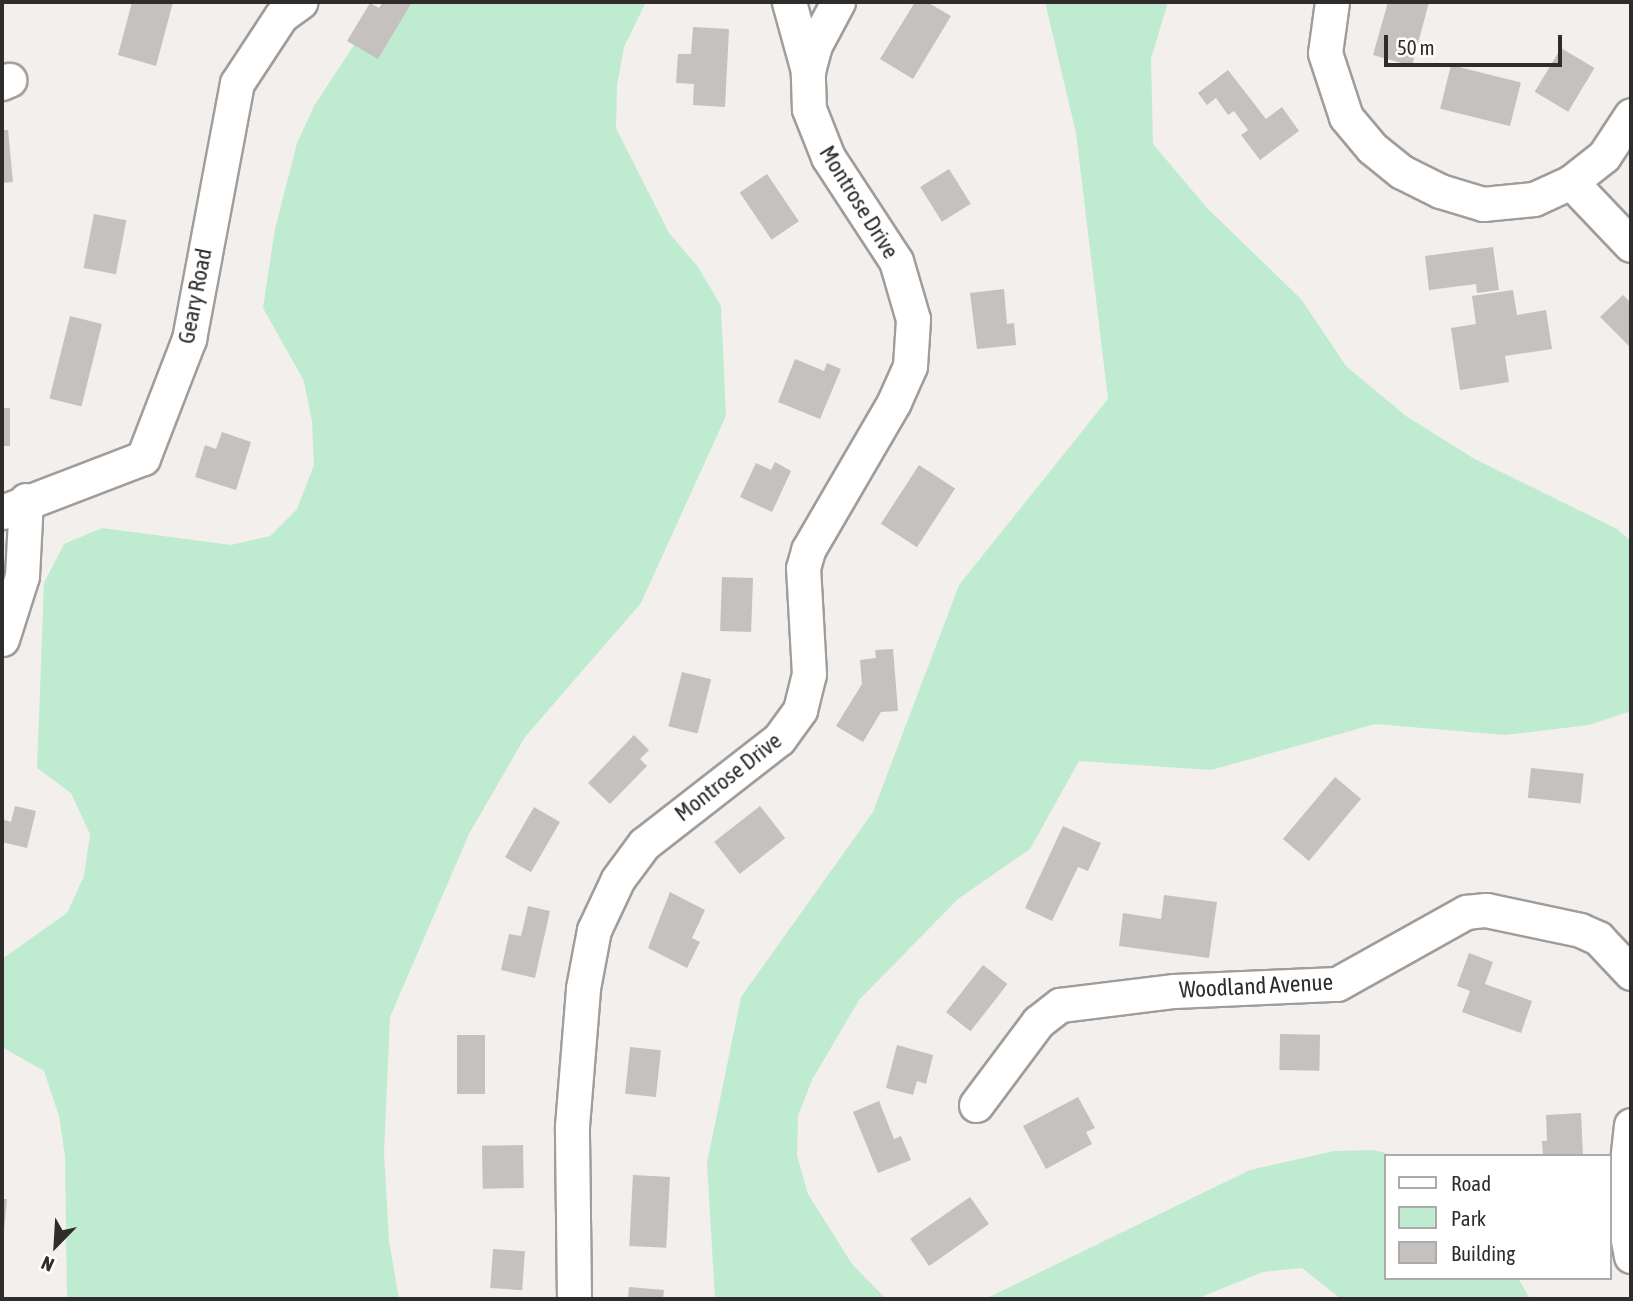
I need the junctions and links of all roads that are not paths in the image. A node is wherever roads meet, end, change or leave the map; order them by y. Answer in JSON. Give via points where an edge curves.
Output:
{"nodes":[{"id":1,"x":300,"y":2,"type":"edge"},
{"id":2,"x":789,"y":2,"type":"edge"},
{"id":3,"x":838,"y":2,"type":"edge"},
{"id":4,"x":1332,"y":2,"type":"edge"},
{"id":5,"x":808,"y":71,"type":"junction"},
{"id":6,"x":1631,"y":115,"type":"edge"},
{"id":7,"x":1571,"y":182,"type":"junction"},
{"id":8,"x":1631,"y":246,"type":"edge"},
{"id":9,"x":14,"y":506,"type":"edge"},
{"id":10,"x":2,"y":639,"type":"edge"},
{"id":11,"x":1631,"y":973,"type":"edge"},
{"id":12,"x":976,"y":1105,"type":"dead end"},
{"id":13,"x":1631,"y":1125,"type":"edge"},
{"id":14,"x":1631,"y":1256,"type":"edge"},
{"id":15,"x":574,"y":1299,"type":"edge"}],
"edges":[{"from":1,"to":9,"type":"street","name":"Geary Road","via":[[281,16],[237,83],[189,339],[143,458]]},
{"from":2,"to":5,"type":"street"},
{"from":3,"to":5,"type":"street","name":"Montrose Drive","via":[[815,45]]},
{"from":4,"to":7,"type":"street","via":[[1325,53],[1346,117],[1372,148],[1402,172],[1440,191],[1483,204],[1534,199]]},
{"from":5,"to":15,"type":"street","name":"Montrose Drive","via":[[813,126],[896,261],[907,292],[913,319],[910,366],[808,550],[803,568],[809,674],[800,710],[779,739],[644,845],[618,879],[594,930],[583,988],[572,1126]]},
{"from":6,"to":7,"type":"street","via":[[1604,156]]},
{"from":7,"to":8,"type":"street"},
{"from":9,"to":10,"type":"street","via":[[22,576]]},
{"from":11,"to":12,"type":"street","name":"Woodland Avenue","via":[[1598,939],[1580,930],[1486,910],[1466,912],[1337,984],[1174,991],[1060,1005],[1038,1022]]},
{"from":13,"to":14,"type":"street","via":[[1622,1208]]}]}
